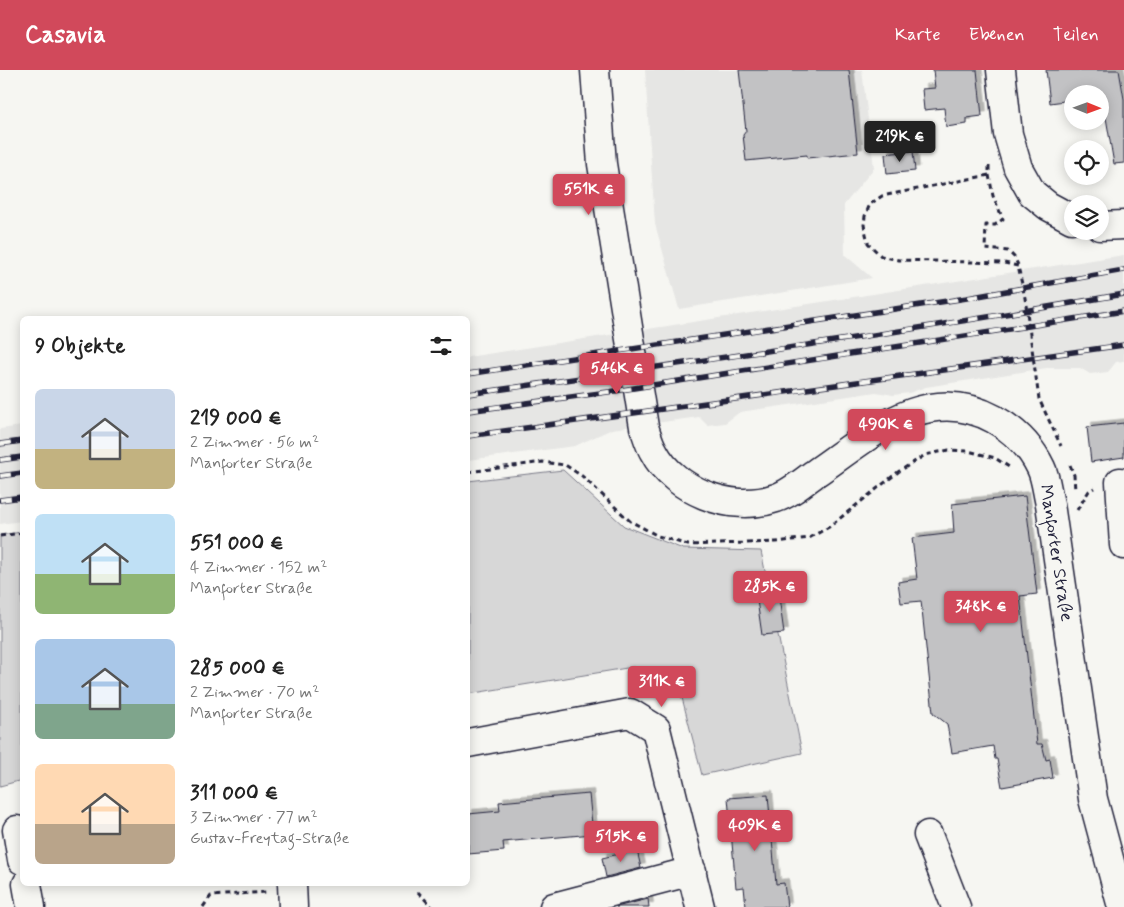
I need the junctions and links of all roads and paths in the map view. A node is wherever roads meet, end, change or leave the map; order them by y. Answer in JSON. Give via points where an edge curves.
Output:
{"nodes":[{"id":1,"x":594,"y":70,"type":"edge"},
{"id":2,"x":1001,"y":70,"type":"edge"},
{"id":3,"x":989,"y":164,"type":"dead end"},
{"id":4,"x":989,"y":174,"type":"junction"},
{"id":5,"x":1064,"y":215,"type":"edge"},
{"id":6,"x":1124,"y":225,"type":"edge"},
{"id":7,"x":1109,"y":226,"type":"edge"},
{"id":8,"x":1018,"y":266,"type":"junction"},
{"id":9,"x":1035,"y":373,"type":"dead end"},
{"id":10,"x":1115,"y":483,"type":"edge"},
{"id":11,"x":1077,"y":510,"type":"dead end"},
{"id":12,"x":20,"y":533,"type":"edge"},
{"id":13,"x":0,"y":536,"type":"edge"},
{"id":14,"x":1124,"y":545,"type":"edge"},
{"id":15,"x":470,"y":743,"type":"edge"},
{"id":16,"x":13,"y":831,"type":"edge"},
{"id":17,"x":928,"y":835,"type":"dead end"},
{"id":18,"x":20,"y":854,"type":"edge"},
{"id":19,"x":692,"y":872,"type":"junction"},
{"id":20,"x":27,"y":886,"type":"edge"},
{"id":21,"x":418,"y":892,"type":"dead end"},
{"id":22,"x":292,"y":893,"type":"edge"},
{"id":23,"x":31,"y":907,"type":"edge"},
{"id":24,"x":203,"y":907,"type":"edge"},
{"id":25,"x":432,"y":907,"type":"edge"},
{"id":26,"x":554,"y":907,"type":"edge"},
{"id":27,"x":700,"y":907,"type":"edge"},
{"id":28,"x":956,"y":907,"type":"edge"},
{"id":29,"x":1122,"y":907,"type":"edge"}],
"edges":[{"from":1,"to":29,"type":"street","name":"Manforter Straße","via":[[602,164],[644,427],[654,452],[666,469],[691,489],[716,500],[751,504],[776,498],[794,489],[905,414],[928,407],[954,406],[980,411],[1004,425],[1025,444],[1042,469],[1050,504],[1092,799]]},
{"from":2,"to":5,"type":"street","via":[[1008,134],[1018,168],[1032,193]]},
{"from":3,"to":4,"type":"path"},
{"from":4,"to":8,"type":"path","via":[[993,196],[1003,219],[995,226],[986,225],[985,249],[1008,251]]},
{"from":4,"to":8,"type":"path","via":[[882,196],[870,204],[866,216],[864,225],[868,243],[881,256],[900,260]]},
{"from":6,"to":7,"type":"street"},
{"from":8,"to":9,"type":"path"},
{"from":10,"to":11,"type":"path","via":[[1089,490]]},
{"from":10,"to":14,"type":"street"},
{"from":12,"to":13,"type":"path"},
{"from":15,"to":19,"type":"street","via":[[630,713],[656,729]]},
{"from":16,"to":18,"type":"street"},
{"from":17,"to":28,"type":"street"},
{"from":19,"to":26,"type":"street"},
{"from":19,"to":27,"type":"street"},
{"from":20,"to":23,"type":"street"},
{"from":21,"to":25,"type":"path"},
{"from":22,"to":24,"type":"path","via":[[212,896]]}]}
